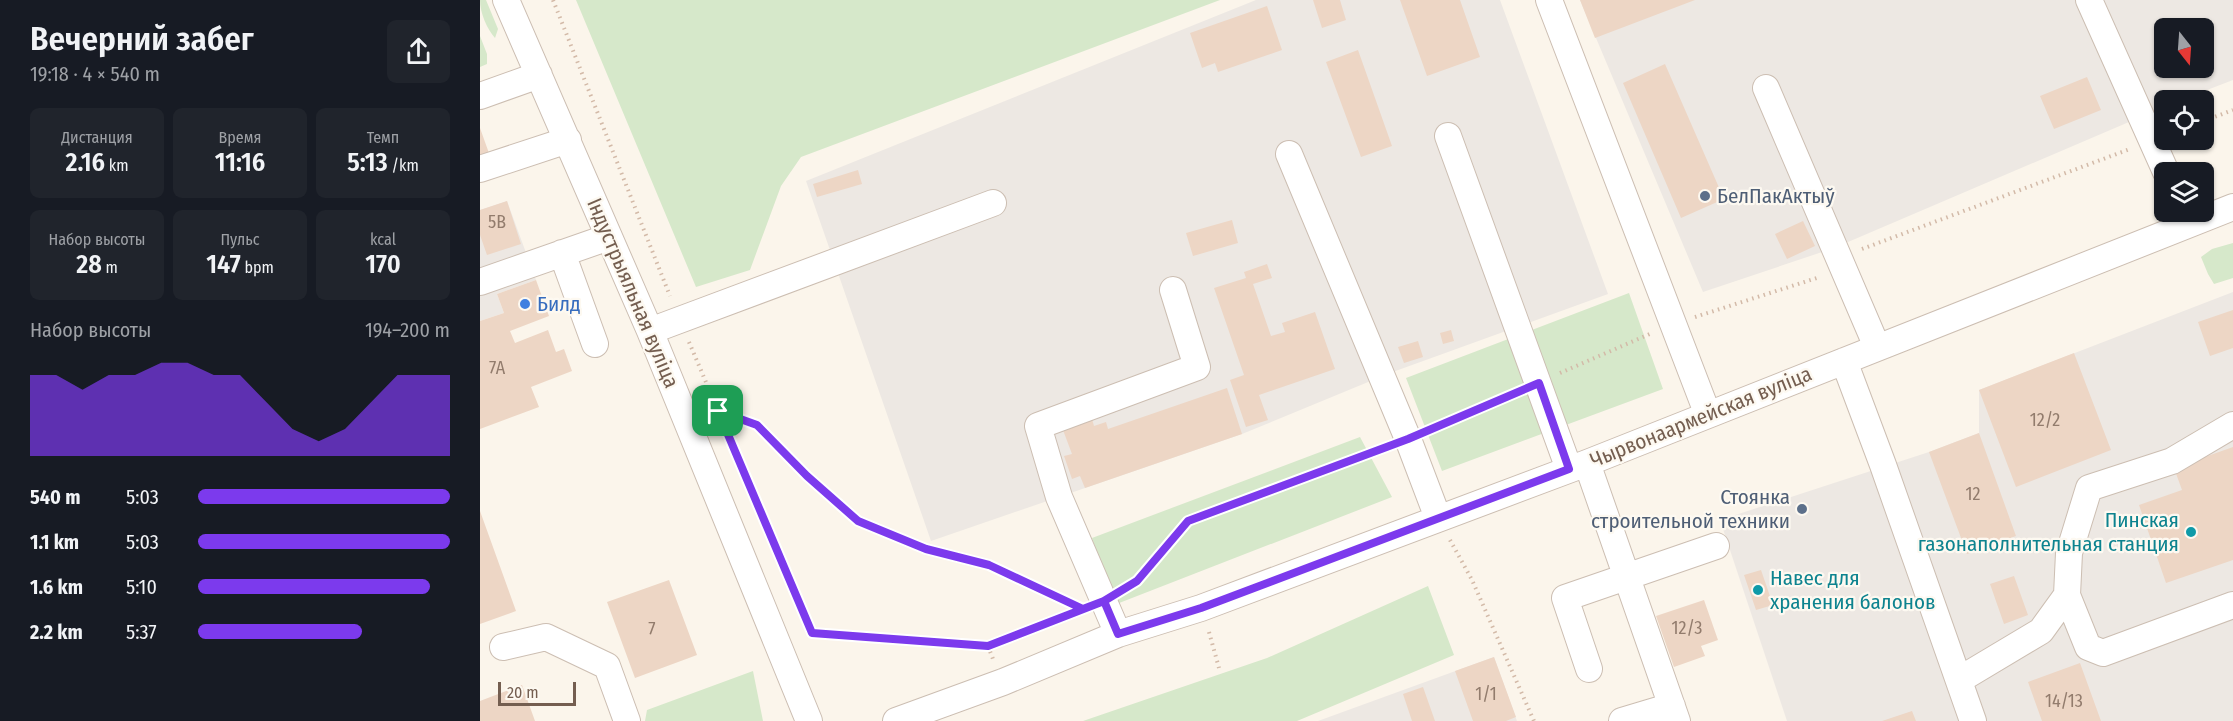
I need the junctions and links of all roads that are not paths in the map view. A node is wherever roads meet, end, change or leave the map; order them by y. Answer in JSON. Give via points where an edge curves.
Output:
{"nodes":[{"id":1,"x":506,"y":0,"type":"edge"},
{"id":2,"x":1549,"y":0,"type":"edge"},
{"id":3,"x":2089,"y":0,"type":"edge"},
{"id":4,"x":539,"y":75,"type":"junction"},
{"id":5,"x":1766,"y":88,"type":"dead end"},
{"id":6,"x":480,"y":96,"type":"edge"},
{"id":7,"x":1448,"y":136,"type":"dead end"},
{"id":8,"x":568,"y":140,"type":"junction"},
{"id":9,"x":1289,"y":154,"type":"dead end"},
{"id":10,"x":2162,"y":162,"type":"edge"},
{"id":11,"x":480,"y":169,"type":"edge"},
{"id":12,"x":993,"y":203,"type":"dead end"},
{"id":13,"x":2233,"y":207,"type":"edge"},
{"id":14,"x":2214,"y":212,"type":"edge"},
{"id":15,"x":2177,"y":222,"type":"edge"},
{"id":16,"x":609,"y":237,"type":"junction"},
{"id":17,"x":562,"y":253,"type":"junction"},
{"id":18,"x":480,"y":282,"type":"edge"},
{"id":19,"x":1173,"y":290,"type":"dead end"},
{"id":20,"x":650,"y":331,"type":"junction"},
{"id":21,"x":595,"y":344,"type":"dead end"},
{"id":22,"x":1877,"y":348,"type":"junction"},
{"id":23,"x":1844,"y":361,"type":"junction"},
{"id":24,"x":1708,"y":415,"type":"junction"},
{"id":25,"x":2233,"y":426,"type":"edge"},
{"id":26,"x":1578,"y":466,"type":"junction"},
{"id":27,"x":1438,"y":518,"type":"junction"},
{"id":28,"x":1716,"y":546,"type":"dead end"},
{"id":29,"x":1626,"y":577,"type":"junction"},
{"id":30,"x":2067,"y":595,"type":"junction"},
{"id":31,"x":2233,"y":605,"type":"edge"},
{"id":32,"x":1118,"y":634,"type":"junction"},
{"id":33,"x":503,"y":647,"type":"dead end"},
{"id":34,"x":1589,"y":669,"type":"dead end"},
{"id":35,"x":1959,"y":680,"type":"junction"},
{"id":36,"x":1675,"y":713,"type":"edge"},
{"id":37,"x":627,"y":721,"type":"edge"},
{"id":38,"x":809,"y":721,"type":"edge"},
{"id":39,"x":896,"y":721,"type":"edge"},
{"id":40,"x":1622,"y":721,"type":"edge"},
{"id":41,"x":1973,"y":721,"type":"edge"}],
"edges":[{"from":1,"to":4,"type":"street","name":"Індустрыяльная вуліца"},
{"from":2,"to":24,"type":"street"},
{"from":3,"to":10,"type":"street"},
{"from":4,"to":6,"type":"street"},
{"from":4,"to":8,"type":"street","name":"Індустрыяльная вуліца"},
{"from":5,"to":22,"type":"street"},
{"from":7,"to":26,"type":"street","via":[[1539,383]]},
{"from":8,"to":11,"type":"street"},
{"from":8,"to":16,"type":"street","name":"Індустрыяльная вуліца"},
{"from":9,"to":27,"type":"street"},
{"from":12,"to":20,"type":"street"},
{"from":13,"to":14,"type":"street","name":"Чырвонаармейская вуліца"},
{"from":15,"to":22,"type":"street","name":"Чырвонаармейская вуліца"},
{"from":16,"to":17,"type":"street"},
{"from":16,"to":20,"type":"street","name":"Індустрыяльная вуліца"},
{"from":17,"to":18,"type":"street"},
{"from":17,"to":21,"type":"street"},
{"from":19,"to":32,"type":"street","via":[[1197,367],[1038,426],[1059,497]]},
{"from":20,"to":38,"type":"street","name":"Індустрыяльная вуліца"},
{"from":22,"to":23,"type":"street","name":"Чырвонаармейская вуліца"},
{"from":23,"to":24,"type":"street","name":"Чырвонаармейская вуліца"},
{"from":23,"to":35,"type":"street"},
{"from":24,"to":26,"type":"street","name":"Чырвонаармейская вуліца"},
{"from":25,"to":30,"type":"street","via":[[2172,461],[2089,488],[2069,553]]},
{"from":26,"to":27,"type":"street","name":"Чырвонаармейская вуліца"},
{"from":26,"to":29,"type":"street"},
{"from":27,"to":32,"type":"street","name":"Чырвонаармейская вуліца","via":[[1201,608]]},
{"from":28,"to":29,"type":"street"},
{"from":29,"to":34,"type":"street","via":[[1565,598]]},
{"from":29,"to":36,"type":"street"},
{"from":30,"to":31,"type":"street","via":[[2088,647],[2103,653]]},
{"from":30,"to":35,"type":"street","via":[[2041,631]]},
{"from":32,"to":39,"type":"street","name":"Чырвонаармейская вуліца"},
{"from":33,"to":37,"type":"street","via":[[546,637],[607,666]]},
{"from":35,"to":41,"type":"street"},
{"from":36,"to":40,"type":"street"}]}
